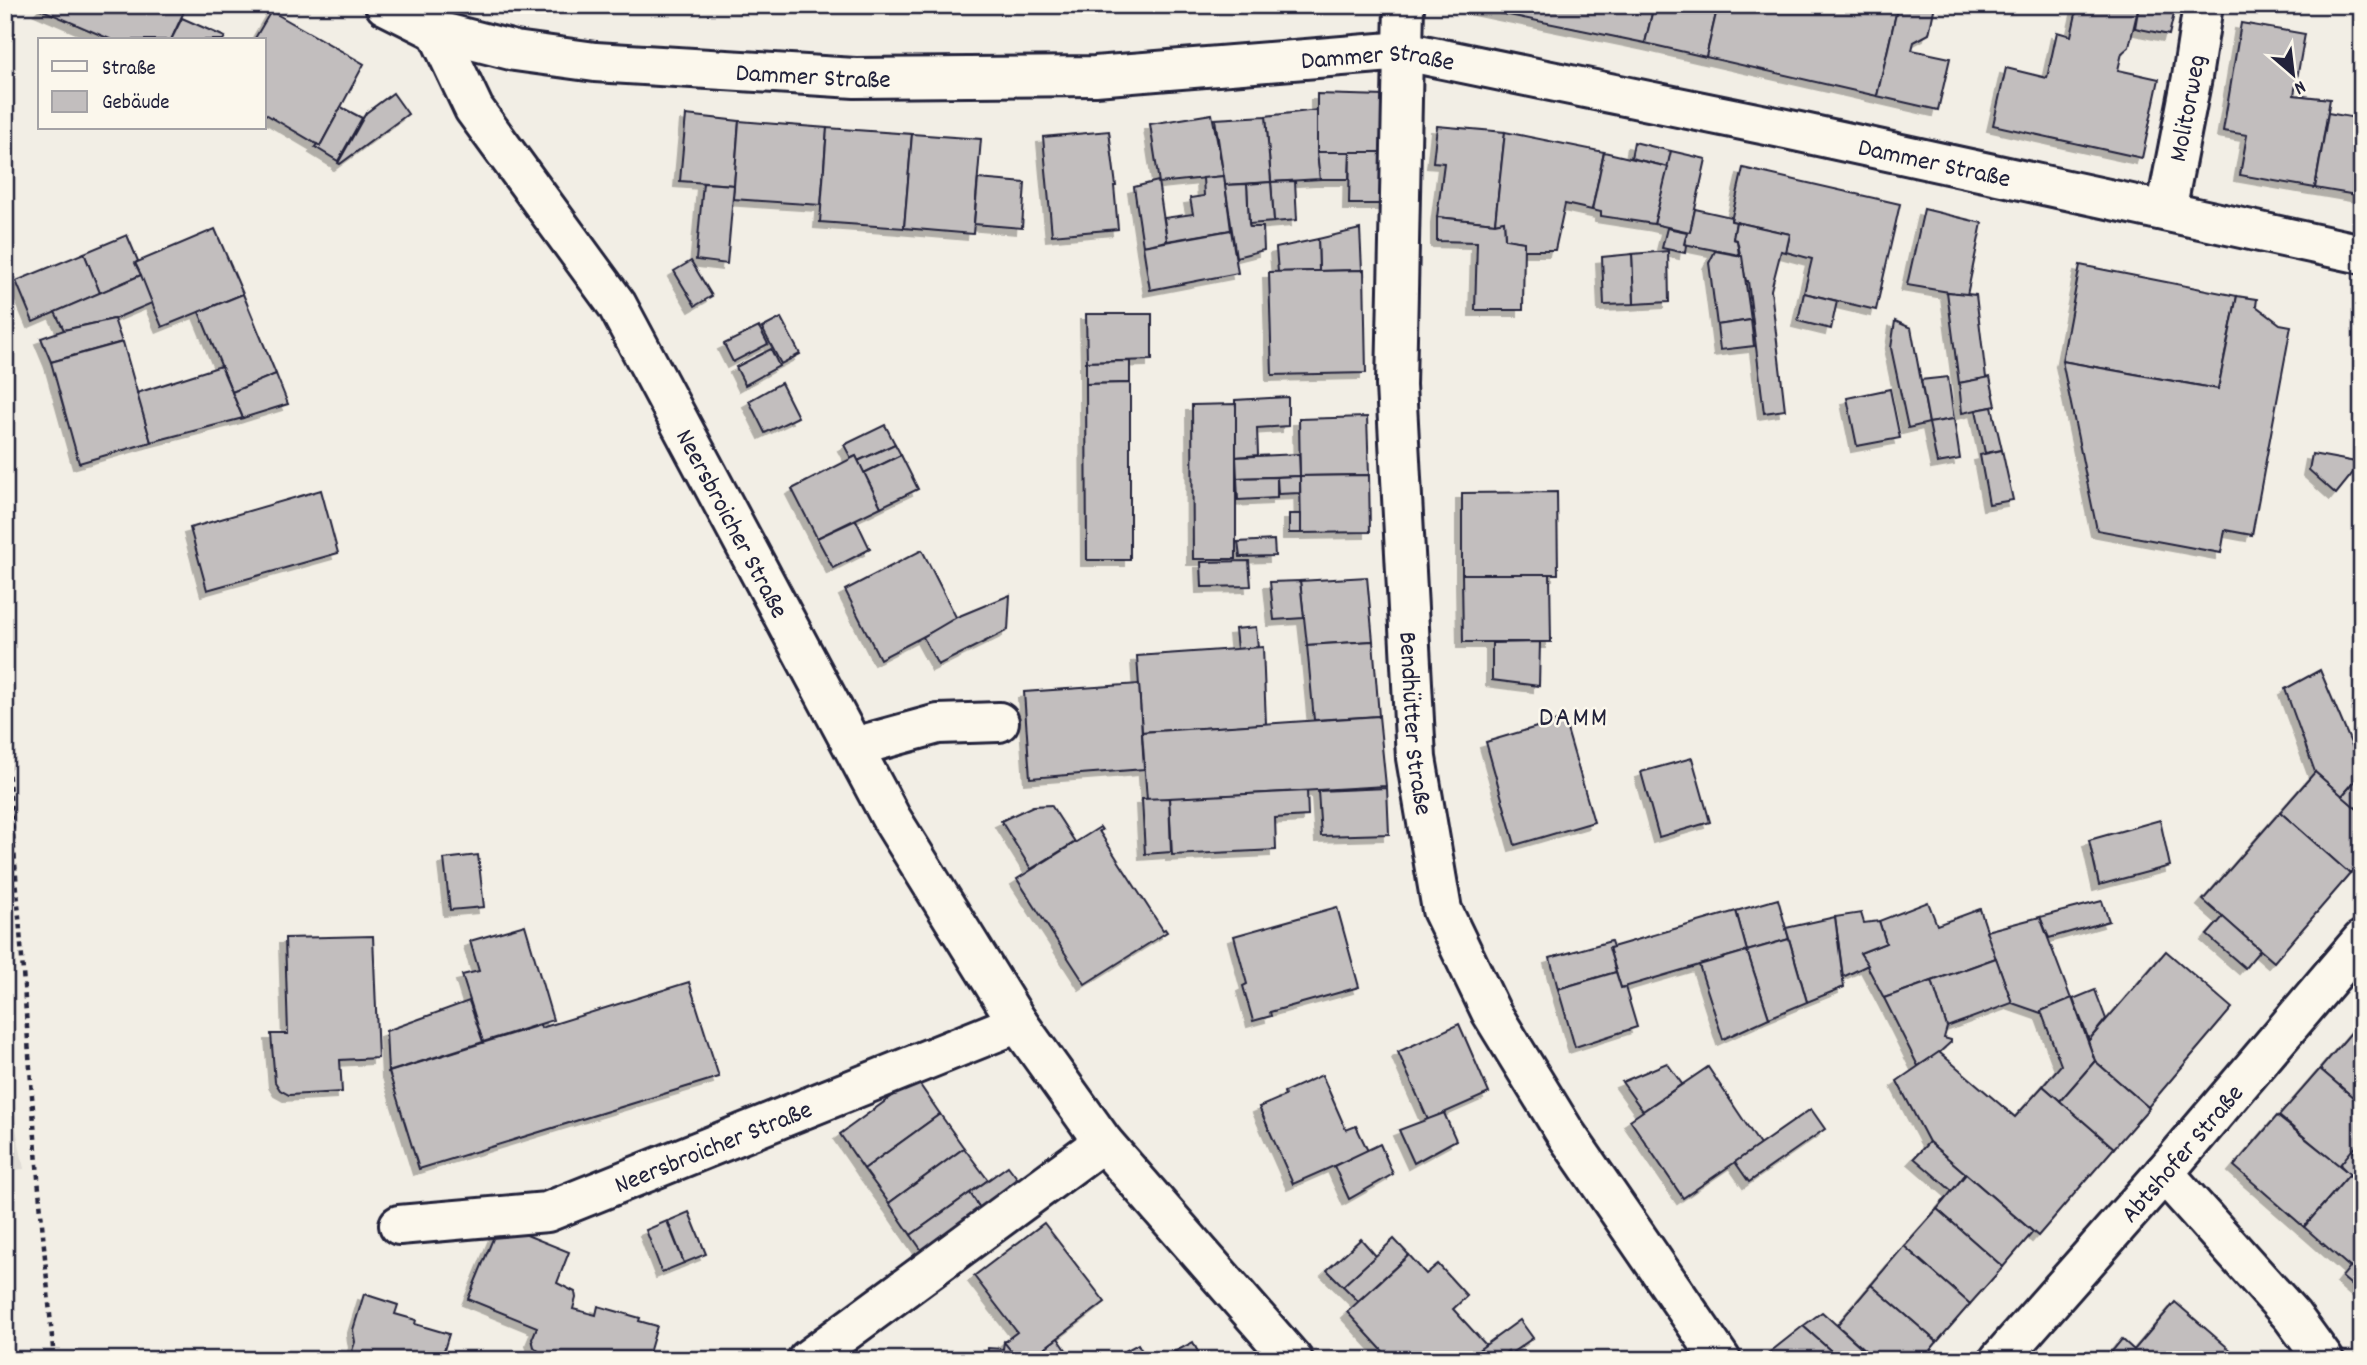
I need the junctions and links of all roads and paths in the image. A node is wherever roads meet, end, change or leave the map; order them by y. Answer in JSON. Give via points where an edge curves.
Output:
{"nodes":[{"id":1,"x":385,"y":5,"type":"edge"},
{"id":2,"x":1405,"y":5,"type":"edge"},
{"id":3,"x":2203,"y":5,"type":"edge"},
{"id":4,"x":437,"y":31,"type":"junction"},
{"id":5,"x":1404,"y":51,"type":"junction"},
{"id":6,"x":2166,"y":211,"type":"junction"},
{"id":7,"x":2362,"y":254,"type":"edge"},
{"id":8,"x":999,"y":722,"type":"dead end"},
{"id":9,"x":5,"y":725,"type":"edge"},
{"id":10,"x":854,"y":747,"type":"junction"},
{"id":11,"x":2362,"y":940,"type":"edge"},
{"id":12,"x":1018,"y":1023,"type":"junction"},
{"id":13,"x":1103,"y":1142,"type":"junction"},
{"id":14,"x":2164,"y":1173,"type":"junction"},
{"id":15,"x":399,"y":1225,"type":"dead end"},
{"id":16,"x":54,"y":1360,"type":"edge"},
{"id":17,"x":807,"y":1360,"type":"edge"},
{"id":18,"x":1293,"y":1360,"type":"edge"},
{"id":19,"x":1721,"y":1360,"type":"edge"},
{"id":20,"x":1998,"y":1360,"type":"edge"},
{"id":21,"x":2324,"y":1360,"type":"edge"}],
"edges":[{"from":1,"to":4,"type":"street","name":"Dammer Straße"},
{"from":2,"to":5,"type":"street","name":"Bendhütter Straße"},
{"from":3,"to":6,"type":"street","name":"Molitorweg"},
{"from":4,"to":5,"type":"street","name":"Dammer Straße","via":[[515,51],[595,62],[855,78],[1096,76]]},
{"from":4,"to":10,"type":"street","name":"Neersbroicher Straße","via":[[474,109],[617,305]]},
{"from":5,"to":6,"type":"street","name":"Dammer Straße"},
{"from":5,"to":19,"type":"street","name":"Bendhütter Straße","via":[[1396,385],[1416,758],[1442,910],[1491,1012],[1564,1131]]},
{"from":6,"to":7,"type":"street","name":"Dammer Straße"},
{"from":8,"to":10,"type":"street","via":[[938,724]]},
{"from":9,"to":16,"type":"path"},
{"from":10,"to":12,"type":"street","name":"Neersbroicher Straße","via":[[891,818]]},
{"from":11,"to":14,"type":"street","name":"Abtshofer Straße"},
{"from":12,"to":13,"type":"street","name":"Neersbroicher Straße"},
{"from":12,"to":15,"type":"street","name":"Neersbroicher Straße","via":[[547,1212]]},
{"from":13,"to":17,"type":"street"},
{"from":13,"to":18,"type":"street","name":"Neersbroicher Straße"},
{"from":14,"to":20,"type":"street","name":"Abtshofer Straße"},
{"from":14,"to":21,"type":"street","via":[[2292,1316]]}]}
